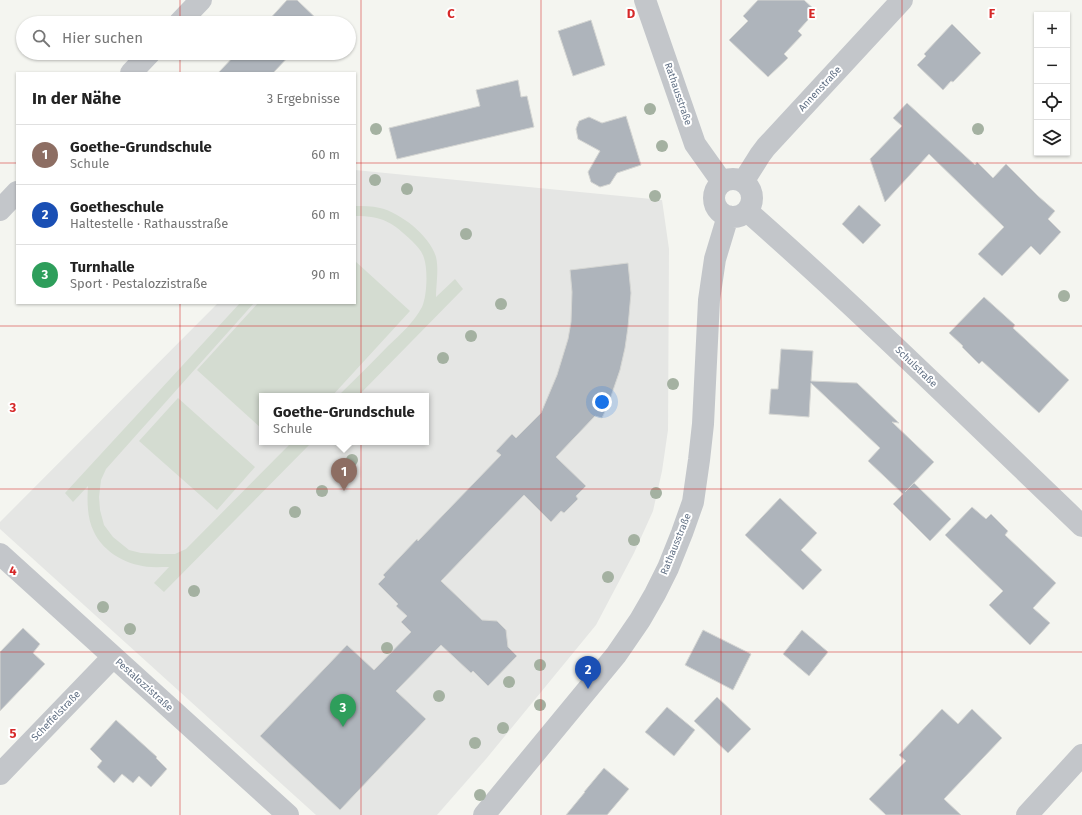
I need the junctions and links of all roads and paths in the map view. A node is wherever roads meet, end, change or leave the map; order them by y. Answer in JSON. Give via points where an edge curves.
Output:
{"nodes":[{"id":1,"x":202,"y":0,"type":"edge"},
{"id":2,"x":645,"y":0,"type":"edge"},
{"id":3,"x":902,"y":0,"type":"edge"},
{"id":4,"x":186,"y":16,"type":"edge"},
{"id":5,"x":143,"y":60,"type":"edge"},
{"id":6,"x":132,"y":72,"type":"edge"},
{"id":7,"x":722,"y":182,"type":"junction"},
{"id":8,"x":743,"y":182,"type":"junction"},
{"id":9,"x":16,"y":193,"type":"edge"},
{"id":10,"x":0,"y":210,"type":"edge"},
{"id":11,"x":737,"y":214,"type":"junction"},
{"id":12,"x":1082,"y":526,"type":"edge"},
{"id":13,"x":0,"y":554,"type":"edge"},
{"id":14,"x":113,"y":657,"type":"junction"},
{"id":15,"x":1082,"y":755,"type":"edge"},
{"id":16,"x":0,"y":774,"type":"edge"},
{"id":17,"x":288,"y":815,"type":"edge"},
{"id":18,"x":484,"y":815,"type":"edge"},
{"id":19,"x":1027,"y":815,"type":"edge"}],
"edges":[{"from":1,"to":4,"type":"street"},
{"from":2,"to":7,"type":"street","name":"Rathausstraße","via":[[695,144]]},
{"from":3,"to":8,"type":"street","name":"Annenstraße","via":[[766,147]]},
{"from":5,"to":6,"type":"street"},
{"from":7,"to":8,"type":"street","via":[[734,179]]},
{"from":7,"to":11,"type":"street","via":[[714,192],[717,210],[722,214]]},
{"from":8,"to":11,"type":"street","name":"Rathausstraße","via":[[751,192],[752,199],[750,206]]},
{"from":9,"to":10,"type":"street"},
{"from":11,"to":12,"type":"street","name":"Schulstraße","via":[[797,255]]},
{"from":11,"to":18,"type":"street","name":"Rathausstraße","via":[[715,260],[709,300],[704,416],[693,502],[668,568],[640,620],[616,655]]},
{"from":13,"to":14,"type":"street","name":"Pestalozzistraße"},
{"from":14,"to":16,"type":"street","name":"Scheffelstraße"},
{"from":14,"to":17,"type":"street","name":"Pestalozzistraße"},
{"from":15,"to":19,"type":"street"}]}
